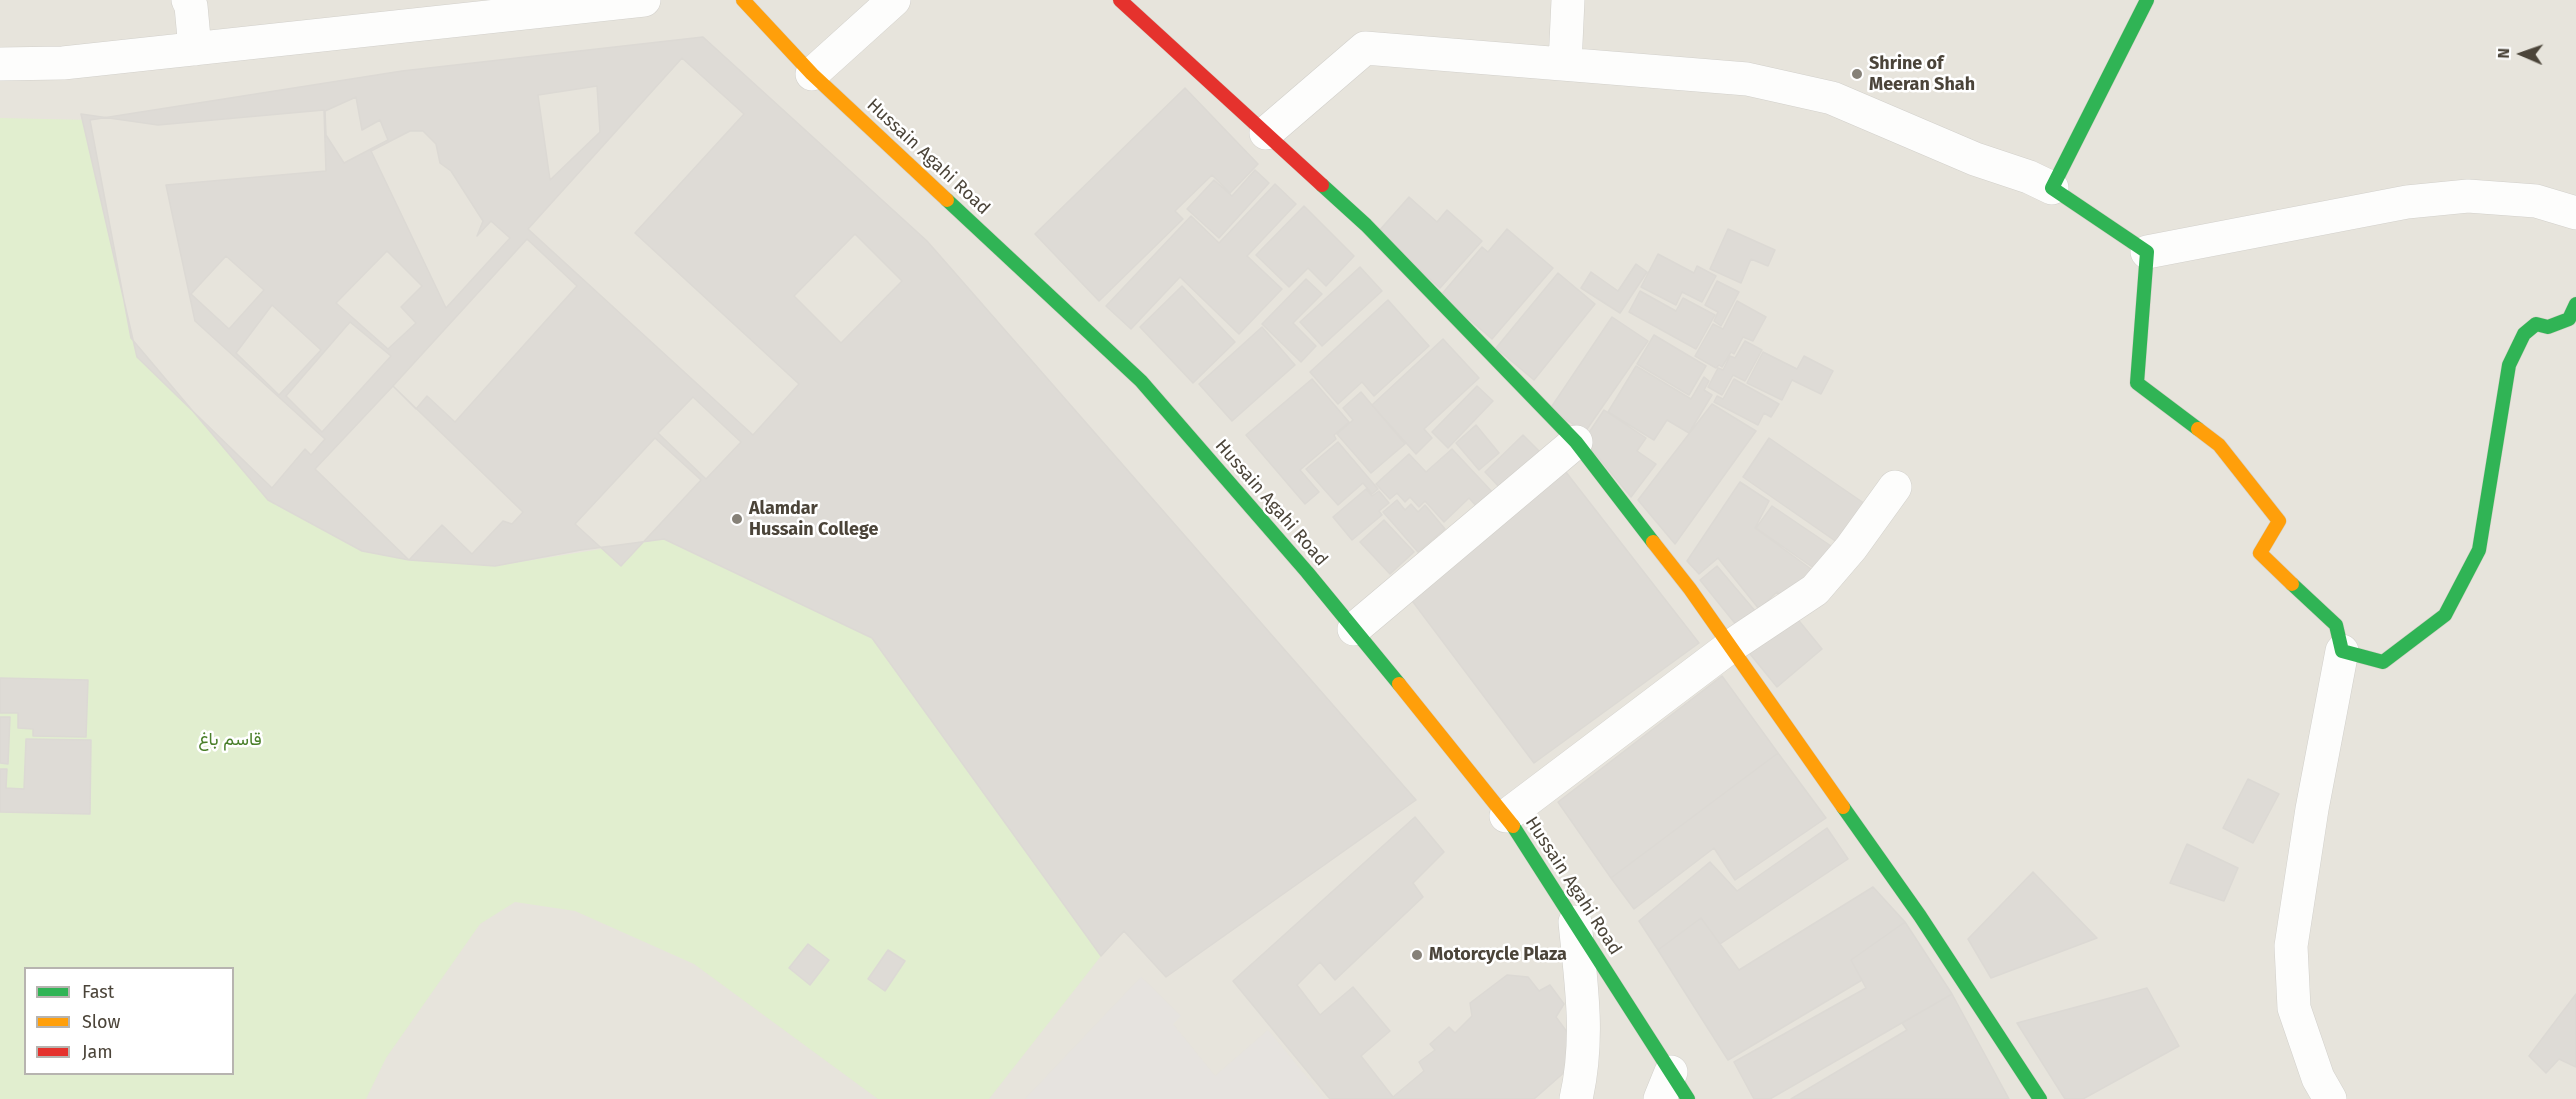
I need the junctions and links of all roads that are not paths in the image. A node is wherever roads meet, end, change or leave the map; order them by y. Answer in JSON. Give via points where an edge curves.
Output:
{"nodes":[{"id":1,"x":188,"y":0,"type":"edge"},
{"id":2,"x":644,"y":0,"type":"edge"},
{"id":3,"x":744,"y":0,"type":"edge"},
{"id":4,"x":894,"y":0,"type":"edge"},
{"id":5,"x":1120,"y":0,"type":"edge"},
{"id":6,"x":1568,"y":0,"type":"edge"},
{"id":7,"x":2147,"y":0,"type":"edge"},
{"id":8,"x":195,"y":49,"type":"junction"},
{"id":9,"x":0,"y":64,"type":"edge"},
{"id":10,"x":1565,"y":64,"type":"junction"},
{"id":11,"x":812,"y":74,"type":"junction"},
{"id":12,"x":1266,"y":133,"type":"junction"},
{"id":13,"x":2052,"y":188,"type":"junction"},
{"id":14,"x":2576,"y":213,"type":"edge"},
{"id":15,"x":2147,"y":252,"type":"junction"},
{"id":16,"x":2576,"y":304,"type":"edge"},
{"id":17,"x":1576,"y":441,"type":"junction"},
{"id":18,"x":1895,"y":487,"type":"dead end"},
{"id":19,"x":1354,"y":629,"type":"junction"},
{"id":20,"x":1731,"y":646,"type":"junction"},
{"id":21,"x":2342,"y":651,"type":"junction"},
{"id":22,"x":1506,"y":816,"type":"junction"},
{"id":23,"x":1575,"y":922,"type":"junction"},
{"id":24,"x":1665,"y":1085,"type":"edge"},
{"id":25,"x":1576,"y":1099,"type":"edge"},
{"id":26,"x":1688,"y":1099,"type":"edge"},
{"id":27,"x":2040,"y":1099,"type":"edge"},
{"id":28,"x":2331,"y":1099,"type":"edge"}],
"edges":[{"from":1,"to":8,"type":"street"},
{"from":2,"to":8,"type":"street"},
{"from":3,"to":11,"type":"street","name":"Hussain Agahi Road"},
{"from":4,"to":11,"type":"street"},
{"from":5,"to":12,"type":"street"},
{"from":6,"to":10,"type":"street"},
{"from":7,"to":13,"type":"street"},
{"from":8,"to":9,"type":"street","via":[[63,63]]},
{"from":10,"to":12,"type":"street","via":[[1365,48]]},
{"from":10,"to":13,"type":"street","via":[[1739,77],[1832,98]]},
{"from":11,"to":19,"type":"street","name":"Hussain Agahi Road","via":[[1141,381]]},
{"from":12,"to":17,"type":"street","via":[[1366,225]]},
{"from":13,"to":15,"type":"street"},
{"from":14,"to":15,"type":"street","via":[[2536,201],[2469,196],[2408,202]]},
{"from":15,"to":21,"type":"street","via":[[2137,383],[2219,445],[2279,521],[2260,553],[2336,625]]},
{"from":16,"to":21,"type":"street","via":[[2568,320],[2548,327],[2536,324],[2524,334],[2509,365],[2479,550],[2445,615],[2383,662]]},
{"from":17,"to":19,"type":"street"},
{"from":17,"to":20,"type":"street"},
{"from":18,"to":20,"type":"street","via":[[1815,590]]},
{"from":19,"to":22,"type":"street","name":"Hussain Agahi Road"},
{"from":20,"to":22,"type":"street"},
{"from":20,"to":27,"type":"street","via":[[1920,916]]},
{"from":21,"to":28,"type":"street","via":[[2310,818],[2291,946],[2294,1008],[2318,1078]]},
{"from":22,"to":23,"type":"street","name":"Hussain Agahi Road"},
{"from":23,"to":24,"type":"street","name":"Hussain Agahi Road"},
{"from":23,"to":25,"type":"street","via":[[1584,1013],[1584,1064]]},
{"from":24,"to":26,"type":"street","name":"Hussain Agahi Road"}]}
